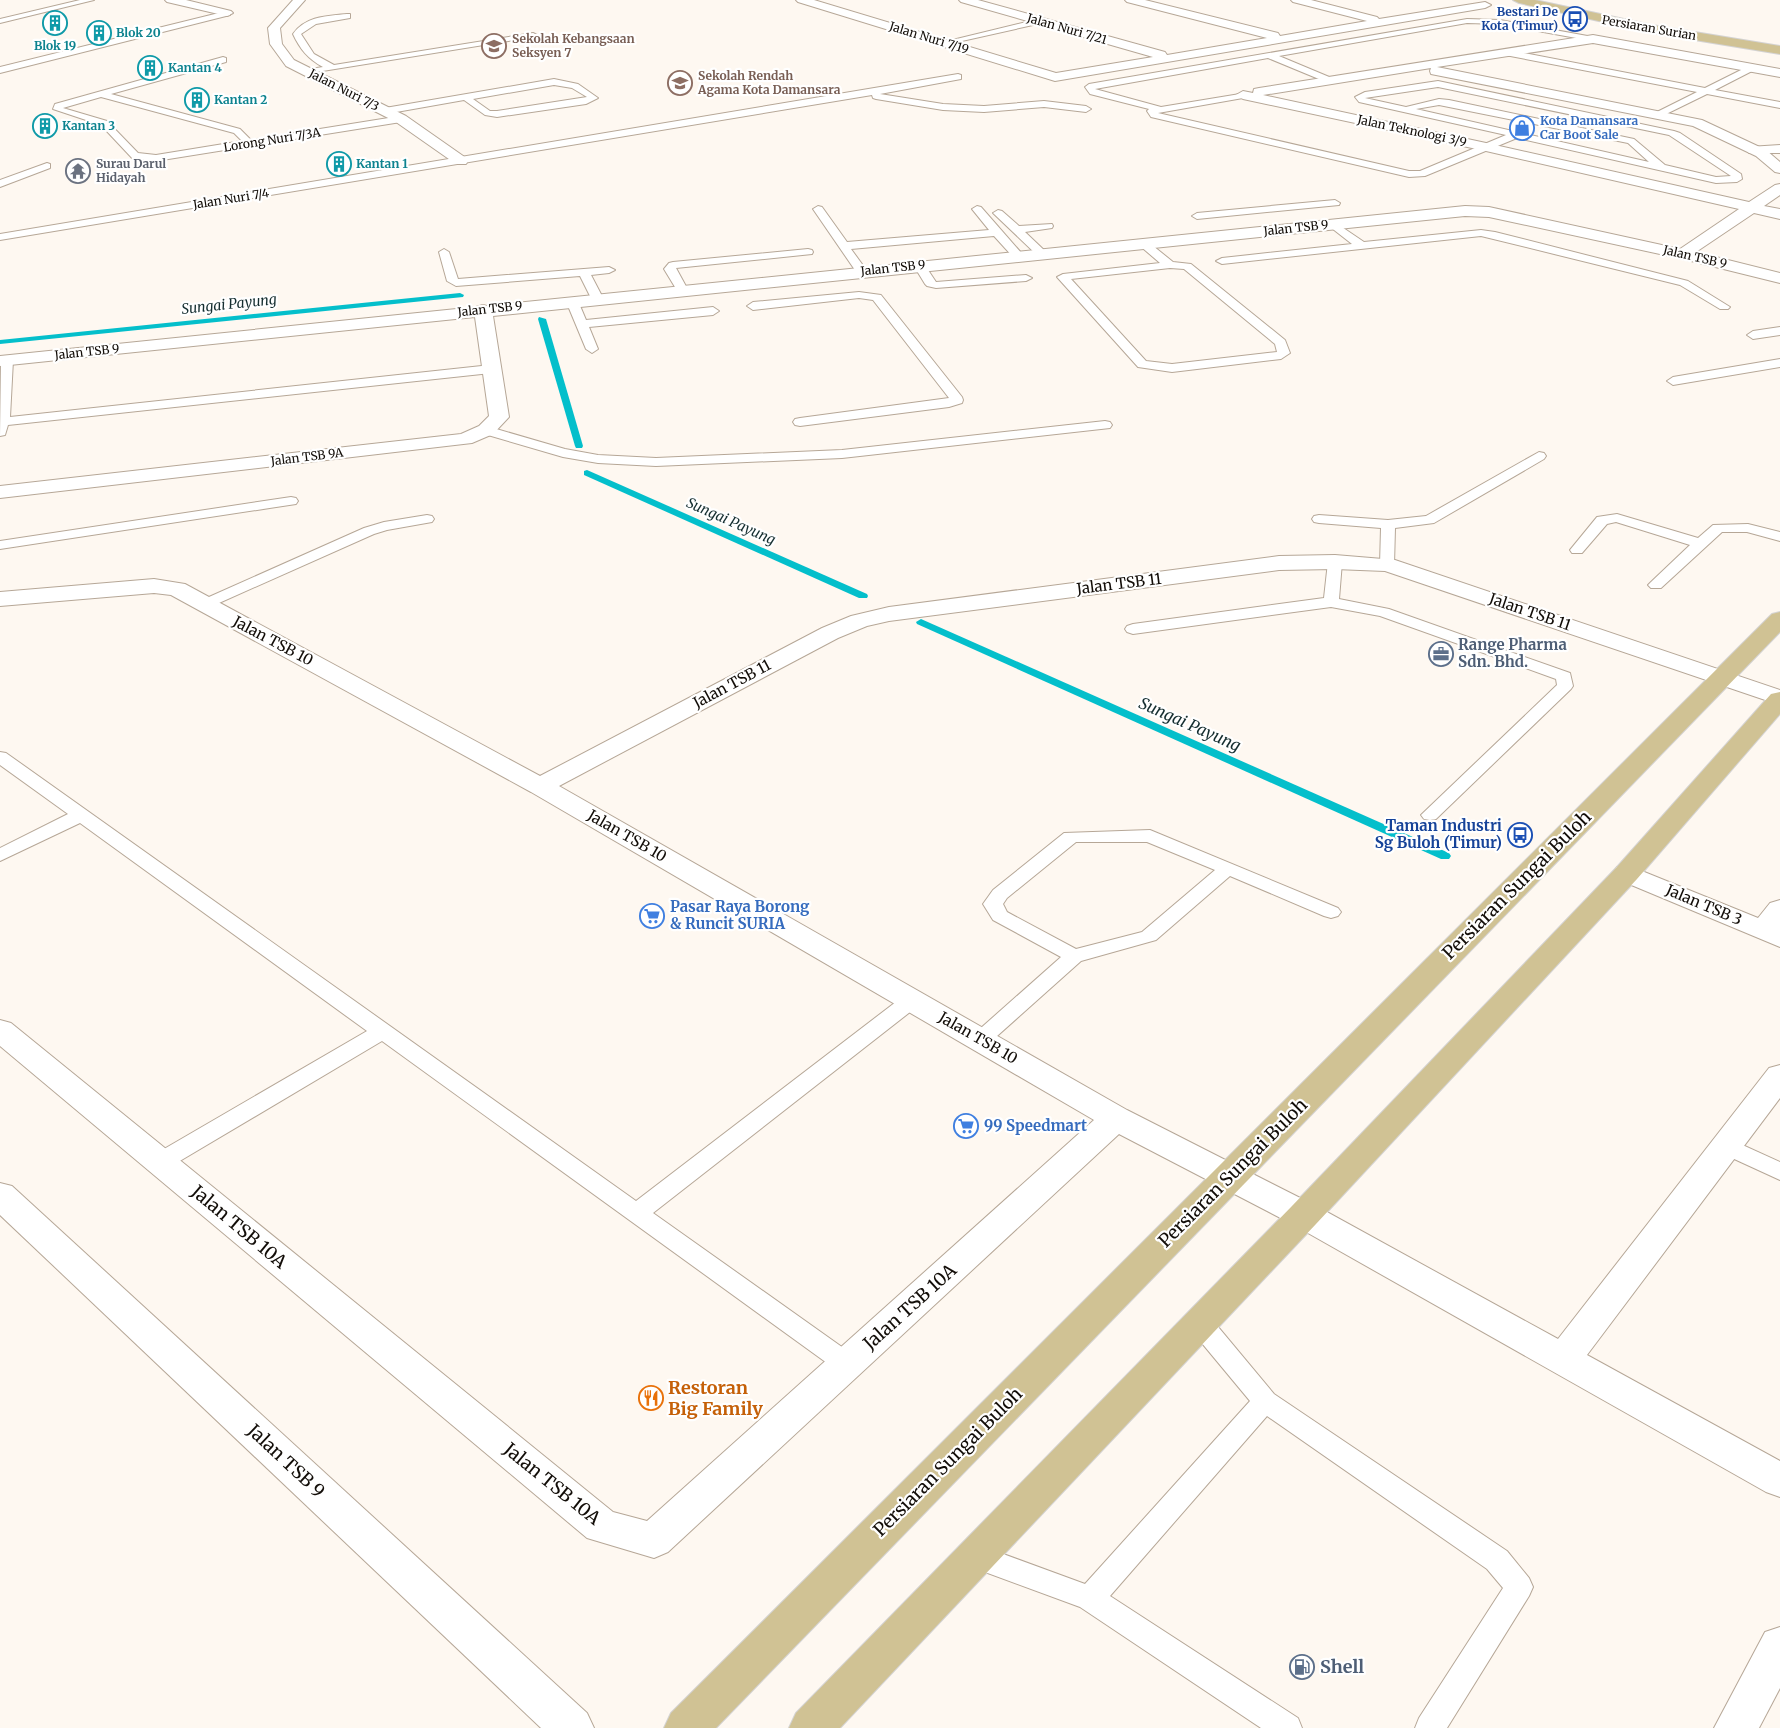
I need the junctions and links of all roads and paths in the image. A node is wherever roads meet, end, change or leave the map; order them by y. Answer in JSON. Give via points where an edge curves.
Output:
{"nodes":[{"id":1,"x":90,"y":0,"type":"edge"},
{"id":2,"x":171,"y":0,"type":"edge"},
{"id":3,"x":300,"y":0,"type":"edge"},
{"id":4,"x":802,"y":0,"type":"edge"},
{"id":5,"x":837,"y":0,"type":"edge"},
{"id":6,"x":964,"y":0,"type":"edge"},
{"id":7,"x":1131,"y":0,"type":"edge"},
{"id":8,"x":1297,"y":0,"type":"edge"},
{"id":9,"x":1464,"y":0,"type":"edge"},
{"id":10,"x":1519,"y":0,"type":"edge"},
{"id":11,"x":1574,"y":0,"type":"edge"},
{"id":12,"x":1018,"y":2,"type":"dead end"},
{"id":13,"x":817,"y":4,"type":"junction"},
{"id":14,"x":992,"y":8,"type":"junction"},
{"id":15,"x":227,"y":13,"type":"joint"},
{"id":16,"x":347,"y":16,"type":"dead end"},
{"id":17,"x":1649,"y":16,"type":"dead end"},
{"id":18,"x":1666,"y":19,"type":"dead end"},
{"id":19,"x":0,"y":21,"type":"edge"},
{"id":20,"x":1039,"y":21,"type":"junction"},
{"id":21,"x":1384,"y":22,"type":"junction"},
{"id":22,"x":1684,"y":22,"type":"dead end"},
{"id":23,"x":533,"y":35,"type":"dead end"},
{"id":24,"x":1285,"y":38,"type":"junction"},
{"id":25,"x":1593,"y":39,"type":"junction"},
{"id":26,"x":944,"y":43,"type":"junction"},
{"id":27,"x":1758,"y":47,"type":"junction"},
{"id":28,"x":1780,"y":50,"type":"edge"},
{"id":29,"x":1508,"y":53,"type":"junction"},
{"id":30,"x":1268,"y":55,"type":"junction"},
{"id":31,"x":1170,"y":58,"type":"junction"},
{"id":32,"x":223,"y":60,"type":"dead end"},
{"id":33,"x":1730,"y":64,"type":"junction"},
{"id":34,"x":1418,"y":67,"type":"junction"},
{"id":35,"x":333,"y":68,"type":"junction"},
{"id":36,"x":1751,"y":68,"type":"junction"},
{"id":37,"x":0,"y":70,"type":"edge"},
{"id":38,"x":307,"y":72,"type":"junction"},
{"id":39,"x":1779,"y":72,"type":"edge"},
{"id":40,"x":958,"y":77,"type":"dead end"},
{"id":41,"x":1331,"y":81,"type":"junction"},
{"id":42,"x":1705,"y":91,"type":"junction"},
{"id":43,"x":100,"y":94,"type":"junction"},
{"id":44,"x":864,"y":94,"type":"junction"},
{"id":45,"x":1243,"y":95,"type":"junction"},
{"id":46,"x":465,"y":97,"type":"junction"},
{"id":47,"x":1585,"y":101,"type":"junction"},
{"id":48,"x":1780,"y":105,"type":"edge"},
{"id":49,"x":1159,"y":109,"type":"junction"},
{"id":50,"x":1404,"y":109,"type":"junction"},
{"id":51,"x":1086,"y":110,"type":"dead end"},
{"id":52,"x":385,"y":111,"type":"junction"},
{"id":53,"x":1566,"y":111,"type":"junction"},
{"id":54,"x":1658,"y":115,"type":"junction"},
{"id":55,"x":401,"y":119,"type":"junction"},
{"id":56,"x":1542,"y":123,"type":"junction"},
{"id":57,"x":1515,"y":134,"type":"junction"},
{"id":58,"x":249,"y":143,"type":"junction"},
{"id":59,"x":1486,"y":147,"type":"junction"},
{"id":60,"x":1780,"y":149,"type":"edge"},
{"id":61,"x":1754,"y":150,"type":"junction"},
{"id":62,"x":461,"y":161,"type":"junction"},
{"id":63,"x":47,"y":166,"type":"dead end"},
{"id":64,"x":1662,"y":168,"type":"junction"},
{"id":65,"x":1780,"y":169,"type":"edge"},
{"id":66,"x":0,"y":184,"type":"edge"},
{"id":67,"x":1780,"y":188,"type":"edge"},
{"id":68,"x":1335,"y":203,"type":"dead end"},
{"id":69,"x":1752,"y":207,"type":"junction"},
{"id":70,"x":1284,"y":208,"type":"junction"},
{"id":71,"x":818,"y":209,"type":"dead end"},
{"id":72,"x":977,"y":209,"type":"dead end"},
{"id":73,"x":998,"y":213,"type":"dead end"},
{"id":74,"x":1780,"y":214,"type":"edge"},
{"id":75,"x":1197,"y":216,"type":"dead end"},
{"id":76,"x":1333,"y":224,"type":"junction"},
{"id":77,"x":1048,"y":226,"type":"dead end"},
{"id":78,"x":1308,"y":226,"type":"junction"},
{"id":79,"x":1015,"y":230,"type":"junction"},
{"id":80,"x":998,"y":232,"type":"junction"},
{"id":81,"x":0,"y":237,"type":"edge"},
{"id":82,"x":1143,"y":243,"type":"junction"},
{"id":83,"x":1360,"y":245,"type":"junction"},
{"id":84,"x":844,"y":246,"type":"junction"},
{"id":85,"x":444,"y":252,"type":"dead end"},
{"id":86,"x":808,"y":252,"type":"dead end"},
{"id":87,"x":1040,"y":253,"type":"junction"},
{"id":88,"x":1683,"y":254,"type":"junction"},
{"id":89,"x":1018,"y":256,"type":"junction"},
{"id":90,"x":1222,"y":261,"type":"dead end"},
{"id":91,"x":1170,"y":265,"type":"junction"},
{"id":92,"x":920,"y":266,"type":"junction"},
{"id":93,"x":609,"y":270,"type":"dead end"},
{"id":94,"x":584,"y":272,"type":"junction"},
{"id":95,"x":853,"y":272,"type":"junction"},
{"id":96,"x":1026,"y":278,"type":"dead end"},
{"id":97,"x":1780,"y":278,"type":"edge"},
{"id":98,"x":689,"y":289,"type":"junction"},
{"id":99,"x":859,"y":295,"type":"junction"},
{"id":100,"x":597,"y":298,"type":"junction"},
{"id":101,"x":572,"y":301,"type":"junction"},
{"id":102,"x":753,"y":306,"type":"dead end"},
{"id":103,"x":1724,"y":307,"type":"dead end"},
{"id":104,"x":483,"y":310,"type":"junction"},
{"id":105,"x":713,"y":311,"type":"junction"},
{"id":106,"x":720,"y":322,"type":"dead end"},
{"id":107,"x":581,"y":324,"type":"junction"},
{"id":108,"x":1780,"y":331,"type":"edge"},
{"id":109,"x":1754,"y":335,"type":"dead end"},
{"id":110,"x":592,"y":349,"type":"dead end"},
{"id":111,"x":3,"y":360,"type":"edge"},
{"id":112,"x":1780,"y":363,"type":"edge"},
{"id":113,"x":491,"y":369,"type":"junction"},
{"id":114,"x":1673,"y":380,"type":"dead end"},
{"id":115,"x":800,"y":422,"type":"dead end"},
{"id":116,"x":1,"y":425,"type":"edge"},
{"id":117,"x":1105,"y":425,"type":"dead end"},
{"id":118,"x":486,"y":430,"type":"junction"},
{"id":119,"x":1539,"y":456,"type":"dead end"},
{"id":120,"x":0,"y":492,"type":"edge"},
{"id":121,"x":291,"y":501,"type":"dead end"},
{"id":122,"x":428,"y":519,"type":"dead end"},
{"id":123,"x":1318,"y":519,"type":"dead end"},
{"id":124,"x":1388,"y":524,"type":"junction"},
{"id":125,"x":1780,"y":536,"type":"edge"},
{"id":126,"x":1701,"y":544,"type":"junction"},
{"id":127,"x":0,"y":545,"type":"edge"},
{"id":128,"x":1577,"y":550,"type":"dead end"},
{"id":129,"x":1335,"y":562,"type":"junction"},
{"id":130,"x":1387,"y":565,"type":"junction"},
{"id":131,"x":1656,"y":585,"type":"dead end"},
{"id":132,"x":0,"y":599,"type":"edge"},
{"id":133,"x":1331,"y":602,"type":"junction"},
{"id":134,"x":205,"y":604,"type":"junction"},
{"id":135,"x":1780,"y":619,"type":"edge"},
{"id":136,"x":1133,"y":629,"type":"dead end"},
{"id":137,"x":1721,"y":678,"type":"junction"},
{"id":138,"x":1780,"y":699,"type":"edge"},
{"id":139,"x":0,"y":757,"type":"edge"},
{"id":140,"x":540,"y":786,"type":"junction"},
{"id":141,"x":81,"y":815,"type":"junction"},
{"id":142,"x":1430,"y":815,"type":"dead end"},
{"id":143,"x":0,"y":855,"type":"edge"},
{"id":144,"x":1227,"y":869,"type":"junction"},
{"id":145,"x":1627,"y":873,"type":"junction"},
{"id":146,"x":1331,"y":912,"type":"dead end"},
{"id":147,"x":1774,"y":926,"type":"edge"},
{"id":148,"x":1074,"y":956,"type":"junction"},
{"id":149,"x":912,"y":1000,"type":"junction"},
{"id":150,"x":0,"y":1030,"type":"edge"},
{"id":151,"x":382,"y":1031,"type":"junction"},
{"id":152,"x":980,"y":1040,"type":"junction"},
{"id":153,"x":1780,"y":1076,"type":"edge"},
{"id":154,"x":1116,"y":1118,"type":"junction"},
{"id":155,"x":1727,"y":1146,"type":"junction"},
{"id":156,"x":160,"y":1162,"type":"junction"},
{"id":157,"x":1780,"y":1172,"type":"edge"},
{"id":158,"x":1229,"y":1177,"type":"junction"},
{"id":159,"x":0,"y":1195,"type":"edge"},
{"id":160,"x":637,"y":1213,"type":"junction"},
{"id":161,"x":1304,"y":1215,"type":"junction"},
{"id":162,"x":1200,"y":1323,"type":"junction"},
{"id":163,"x":1563,"y":1359,"type":"junction"},
{"id":164,"x":847,"y":1364,"type":"junction"},
{"id":165,"x":1265,"y":1401,"type":"junction"},
{"id":166,"x":1780,"y":1480,"type":"edge"},
{"id":167,"x":976,"y":1556,"type":"junction"},
{"id":168,"x":1090,"y":1598,"type":"junction"},
{"id":169,"x":1780,"y":1646,"type":"edge"},
{"id":170,"x":572,"y":1728,"type":"edge"},
{"id":171,"x":686,"y":1728,"type":"edge"},
{"id":172,"x":811,"y":1728,"type":"edge"},
{"id":173,"x":1287,"y":1728,"type":"edge"},
{"id":174,"x":1430,"y":1728,"type":"edge"},
{"id":175,"x":1736,"y":1728,"type":"edge"}],
"edges":[{"from":1,"to":19,"type":"lane"},
{"from":2,"to":15,"type":"street"},
{"from":3,"to":38,"type":"street","name":"Jalan Nuri 7/3","via":[[274,28],[276,44],[290,63]]},
{"from":4,"to":13,"type":"street","name":"Jalan Nuri 7/19"},
{"from":5,"to":13,"type":"street"},
{"from":6,"to":14,"type":"street","name":"Jalan Nuri 7/21"},
{"from":7,"to":24,"type":"street"},
{"from":8,"to":21,"type":"street"},
{"from":9,"to":21,"type":"street","via":[[1485,5]]},
{"from":10,"to":27,"type":"main road","name":"Persiaran Surian","via":[[1642,27]]},
{"from":11,"to":17,"type":"main road","name":"Persiaran Surian"},
{"from":12,"to":14,"type":"street"},
{"from":13,"to":26,"type":"street","name":"Jalan Nuri 7/19"},
{"from":14,"to":20,"type":"street","name":"Jalan Nuri 7/21"},
{"from":15,"to":37,"type":"lane"},
{"from":16,"to":35,"type":"lane","via":[[316,21],[302,27],[297,34],[311,58]]},
{"from":18,"to":22,"type":"main road","name":"Persiaran Surian"},
{"from":20,"to":26,"type":"lane"},
{"from":20,"to":31,"type":"street","name":"Jalan Nuri 7/21"},
{"from":21,"to":24,"type":"street"},
{"from":23,"to":35,"type":"lane"},
{"from":24,"to":31,"type":"street"},
{"from":25,"to":29,"type":"street"},
{"from":25,"to":30,"type":"lane","via":[[1484,20]]},
{"from":25,"to":33,"type":"street"},
{"from":26,"to":31,"type":"street","name":"Jalan Nuri 7/19","via":[[1055,77]]},
{"from":27,"to":28,"type":"main road","name":"Persiaran Surian"},
{"from":27,"to":33,"type":"street"},
{"from":29,"to":34,"type":"street"},
{"from":29,"to":42,"type":"lane"},
{"from":30,"to":41,"type":"lane"},
{"from":30,"to":49,"type":"lane","via":[[1089,88],[1093,92]]},
{"from":32,"to":43,"type":"lane"},
{"from":33,"to":36,"type":"street"},
{"from":34,"to":41,"type":"street"},
{"from":34,"to":47,"type":"street"},
{"from":35,"to":38,"type":"lane"},
{"from":36,"to":39,"type":"street"},
{"from":36,"to":42,"type":"lane"},
{"from":38,"to":52,"type":"street","name":"Jalan Nuri 7/3"},
{"from":40,"to":44,"type":"lane","name":"Jalan Nuri 7/4"},
{"from":41,"to":45,"type":"street"},
{"from":42,"to":48,"type":"lane"},
{"from":42,"to":54,"type":"lane"},
{"from":43,"to":58,"type":"lane","via":[[237,131]]},
{"from":43,"to":58,"type":"lane","name":"Lorong Nuri 7/3A","via":[[58,106],[58,109],[104,123],[136,156],[142,158]]},
{"from":44,"to":51,"type":"lane","via":[[944,107],[984,109],[1044,104]]},
{"from":44,"to":62,"type":"lane","name":"Jalan Nuri 7/4"},
{"from":45,"to":49,"type":"lane"},
{"from":45,"to":59,"type":"street","name":"Jalan Teknologi 3/9"},
{"from":46,"to":46,"type":"lane","via":[[560,82],[570,83],[593,98],[492,114]]},
{"from":46,"to":52,"type":"lane"},
{"from":47,"to":53,"type":"lane"},
{"from":47,"to":54,"type":"street"},
{"from":49,"to":59,"type":"lane","via":[[1152,111],[1154,115],[1409,174],[1421,174]]},
{"from":50,"to":53,"type":"lane","via":[[1360,97],[1438,84]]},
{"from":50,"to":56,"type":"lane","via":[[1444,102]]},
{"from":50,"to":57,"type":"lane"},
{"from":52,"to":55,"type":"street","name":"Jalan Nuri 7/3"},
{"from":53,"to":56,"type":"lane"},
{"from":53,"to":64,"type":"lane","via":[[1677,135],[1738,176],[1737,180],[1716,180]]},
{"from":54,"to":61,"type":"street","via":[[1711,128]]},
{"from":55,"to":58,"type":"lane","name":"Lorong Nuri 7/3A"},
{"from":55,"to":62,"type":"street","name":"Jalan Nuri 7/3"},
{"from":56,"to":64,"type":"lane","via":[[1632,141]]},
{"from":57,"to":59,"type":"lane"},
{"from":57,"to":64,"type":"lane"},
{"from":59,"to":69,"type":"street","name":"Jalan Teknologi 3/9"},
{"from":60,"to":61,"type":"street"},
{"from":61,"to":65,"type":"street"},
{"from":62,"to":81,"type":"lane","name":"Jalan Nuri 7/4"},
{"from":63,"to":66,"type":"lane"},
{"from":67,"to":69,"type":"street"},
{"from":68,"to":70,"type":"lane"},
{"from":69,"to":74,"type":"street","name":"Jalan Teknologi 3/9"},
{"from":69,"to":88,"type":"street"},
{"from":70,"to":75,"type":"lane"},
{"from":70,"to":78,"type":"lane"},
{"from":71,"to":84,"type":"lane"},
{"from":72,"to":80,"type":"lane"},
{"from":73,"to":79,"type":"lane"},
{"from":76,"to":78,"type":"street","name":"Jalan TSB 9"},
{"from":76,"to":83,"type":"lane"},
{"from":76,"to":88,"type":"street","name":"Jalan TSB 9","via":[[1450,212],[1489,212]]},
{"from":77,"to":79,"type":"lane"},
{"from":78,"to":82,"type":"street","name":"Jalan TSB 9"},
{"from":79,"to":87,"type":"lane"},
{"from":80,"to":84,"type":"lane"},
{"from":80,"to":89,"type":"lane"},
{"from":82,"to":87,"type":"street","name":"Jalan TSB 9"},
{"from":82,"to":91,"type":"lane"},
{"from":83,"to":90,"type":"lane"},
{"from":83,"to":103,"type":"lane","via":[[1481,233],[1495,235],[1684,283]]},
{"from":84,"to":95,"type":"lane"},
{"from":85,"to":94,"type":"lane","via":[[456,283]]},
{"from":86,"to":98,"type":"lane","via":[[670,268]]},
{"from":87,"to":89,"type":"street","name":"Jalan TSB 9"},
{"from":88,"to":97,"type":"street","name":"Jalan TSB 9"},
{"from":89,"to":92,"type":"street","name":"Jalan TSB 9"},
{"from":91,"to":91,"type":"lane","via":[[1187,266],[1281,342],[1284,353],[1281,356],[1172,368],[1142,364],[1063,278]]},
{"from":92,"to":95,"type":"street","name":"Jalan TSB 9"},
{"from":92,"to":96,"type":"lane","via":[[931,284],[936,285]]},
{"from":93,"to":94,"type":"lane"},
{"from":94,"to":100,"type":"lane"},
{"from":95,"to":98,"type":"street","name":"Jalan TSB 9"},
{"from":95,"to":99,"type":"lane"},
{"from":98,"to":100,"type":"street","name":"Jalan TSB 9"},
{"from":98,"to":105,"type":"lane"},
{"from":99,"to":102,"type":"lane"},
{"from":99,"to":115,"type":"lane","via":[[877,297],[957,400]]},
{"from":100,"to":101,"type":"street","name":"Jalan TSB 9"},
{"from":101,"to":104,"type":"street","name":"Jalan TSB 9"},
{"from":101,"to":107,"type":"lane"},
{"from":104,"to":111,"type":"street","name":"Jalan TSB 9"},
{"from":104,"to":113,"type":"street"},
{"from":105,"to":106,"type":"lane"},
{"from":105,"to":107,"type":"lane"},
{"from":107,"to":110,"type":"lane"},
{"from":108,"to":109,"type":"lane"},
{"from":111,"to":116,"type":"lane"},
{"from":112,"to":114,"type":"lane"},
{"from":113,"to":116,"type":"lane"},
{"from":113,"to":118,"type":"street","via":[[499,417]]},
{"from":117,"to":118,"type":"lane","via":[[842,454],[656,462],[598,459],[563,453]]},
{"from":118,"to":120,"type":"street","name":"Jalan TSB 9A","via":[[465,439]]},
{"from":119,"to":124,"type":"lane","via":[[1429,520]]},
{"from":121,"to":127,"type":"lane"},
{"from":122,"to":134,"type":"lane","via":[[369,531]]},
{"from":123,"to":124,"type":"lane"},
{"from":124,"to":130,"type":"lane"},
{"from":125,"to":126,"type":"lane","via":[[1748,528],[1718,528]]},
{"from":126,"to":128,"type":"lane","via":[[1617,518],[1602,520]]},
{"from":126,"to":131,"type":"lane"},
{"from":129,"to":130,"type":"street","name":"Jalan TSB 11"},
{"from":129,"to":133,"type":"lane"},
{"from":129,"to":140,"type":"street","name":"Jalan TSB 11","via":[[1279,563],[889,614],[859,622],[830,633]]},
{"from":130,"to":137,"type":"street","name":"Jalan TSB 11"},
{"from":132,"to":134,"type":"street","name":"Jalan TSB 10","via":[[154,586],[177,589]]},
{"from":133,"to":136,"type":"lane"},
{"from":133,"to":142,"type":"lane","via":[[1384,612],[1564,676],[1565,686]]},
{"from":134,"to":140,"type":"street","name":"Jalan TSB 10"},
{"from":135,"to":137,"type":"main road","name":"Persiaran Sungai Buloh"},
{"from":137,"to":138,"type":"street","name":"Jalan TSB 11"},
{"from":137,"to":158,"type":"main road","name":"Persiaran Sungai Buloh"},
{"from":138,"to":145,"type":"main road"},
{"from":139,"to":141,"type":"lane"},
{"from":140,"to":149,"type":"street","name":"Jalan TSB 10"},
{"from":141,"to":143,"type":"lane"},
{"from":141,"to":151,"type":"lane"},
{"from":144,"to":146,"type":"lane"},
{"from":144,"to":148,"type":"lane","via":[[1149,936]]},
{"from":144,"to":148,"type":"lane","via":[[1150,836],[1071,837],[1000,894],[993,904],[1000,916]]},
{"from":145,"to":147,"type":"street","name":"Jalan TSB 3"},
{"from":145,"to":161,"type":"main road"},
{"from":148,"to":152,"type":"lane"},
{"from":149,"to":152,"type":"street","name":"Jalan TSB 10"},
{"from":149,"to":160,"type":"lane"},
{"from":150,"to":156,"type":"street","name":"Jalan TSB 10A"},
{"from":151,"to":156,"type":"lane"},
{"from":151,"to":160,"type":"lane"},
{"from":152,"to":154,"type":"street","name":"Jalan TSB 10"},
{"from":153,"to":155,"type":"street"},
{"from":154,"to":158,"type":"street","name":"Jalan TSB 10"},
{"from":154,"to":164,"type":"street","name":"Jalan TSB 10A"},
{"from":155,"to":157,"type":"lane"},
{"from":155,"to":163,"type":"street"},
{"from":156,"to":164,"type":"street","name":"Jalan TSB 10A","via":[[601,1526],[654,1540]]},
{"from":158,"to":161,"type":"street","name":"Jalan TSB 10"},
{"from":158,"to":171,"type":"main road","name":"Persiaran Sungai Buloh"},
{"from":159,"to":170,"type":"street","name":"Jalan TSB 9"},
{"from":160,"to":164,"type":"lane"},
{"from":161,"to":162,"type":"main road"},
{"from":161,"to":163,"type":"street","name":"Jalan TSB 10"},
{"from":162,"to":165,"type":"lane"},
{"from":162,"to":167,"type":"main road"},
{"from":163,"to":166,"type":"street","name":"Jalan TSB 10"},
{"from":165,"to":168,"type":"lane"},
{"from":165,"to":174,"type":"lane","via":[[1496,1560],[1519,1587]]},
{"from":167,"to":168,"type":"lane"},
{"from":167,"to":172,"type":"main road"},
{"from":168,"to":173,"type":"lane"},
{"from":169,"to":175,"type":"street"}]}
